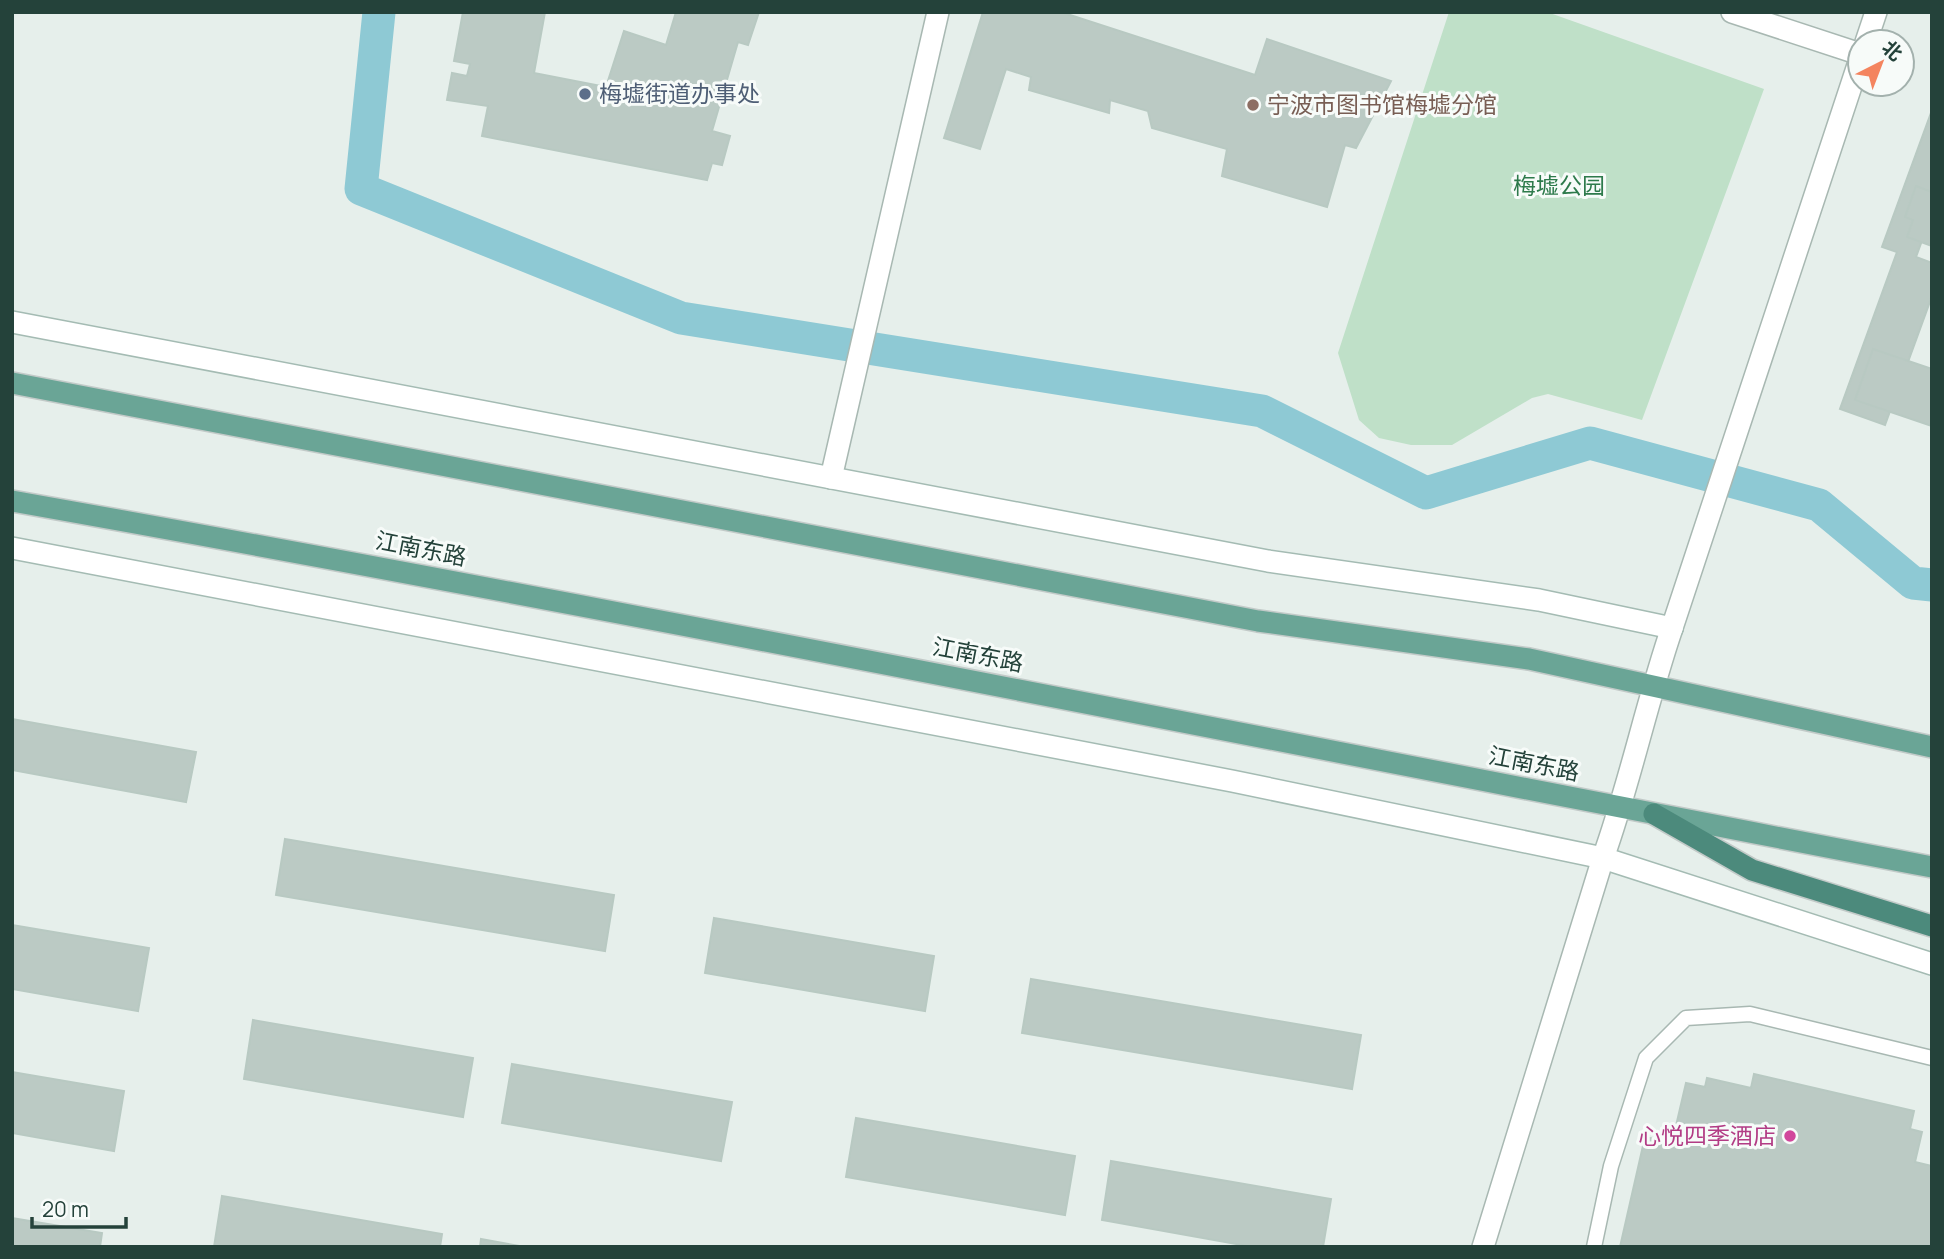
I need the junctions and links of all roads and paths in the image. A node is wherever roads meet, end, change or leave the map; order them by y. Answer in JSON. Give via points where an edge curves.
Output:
{"nodes":[{"id":1,"x":938,"y":12,"type":"edge"},
{"id":2,"x":1732,"y":12,"type":"edge"},
{"id":3,"x":1846,"y":49,"type":"edge"},
{"id":4,"x":1847,"y":98,"type":"edge"},
{"id":5,"x":12,"y":322,"type":"edge"},
{"id":6,"x":12,"y":383,"type":"edge"},
{"id":7,"x":831,"y":478,"type":"junction"},
{"id":8,"x":12,"y":501,"type":"edge"},
{"id":9,"x":12,"y":548,"type":"edge"},
{"id":10,"x":1672,"y":628,"type":"junction"},
{"id":11,"x":1653,"y":686,"type":"junction"},
{"id":12,"x":1932,"y":747,"type":"edge"},
{"id":13,"x":1621,"y":808,"type":"junction"},
{"id":14,"x":1654,"y":814,"type":"junction"},
{"id":15,"x":1603,"y":858,"type":"junction"},
{"id":16,"x":1932,"y":867,"type":"edge"},
{"id":17,"x":1932,"y":926,"type":"edge"},
{"id":18,"x":1932,"y":964,"type":"edge"},
{"id":19,"x":1932,"y":1058,"type":"edge"},
{"id":20,"x":1483,"y":1247,"type":"edge"},
{"id":21,"x":1594,"y":1247,"type":"edge"}],
"edges":[{"from":1,"to":7,"type":"main road"},
{"from":2,"to":3,"type":"main road"},
{"from":4,"to":10,"type":"main road"},
{"from":5,"to":7,"type":"main road"},
{"from":6,"to":11,"type":"main road","via":[[1258,621],[1529,660]]},
{"from":7,"to":10,"type":"main road","via":[[1268,561],[1539,600]]},
{"from":8,"to":13,"type":"main road","name":"江南东路","via":[[890,664]]},
{"from":9,"to":15,"type":"main road","via":[[1232,781]]},
{"from":10,"to":11,"type":"main road"},
{"from":11,"to":12,"type":"main road"},
{"from":11,"to":13,"type":"main road"},
{"from":13,"to":14,"type":"main road","name":"江南东路"},
{"from":13,"to":15,"type":"main road"},
{"from":14,"to":16,"type":"main road","name":"江南东路"},
{"from":14,"to":17,"type":"highway","via":[[1752,870]]},
{"from":15,"to":18,"type":"main road"},
{"from":15,"to":20,"type":"main road"},
{"from":19,"to":21,"type":"lane","via":[[1750,1014],[1686,1018],[1646,1058],[1611,1167]]}]}
